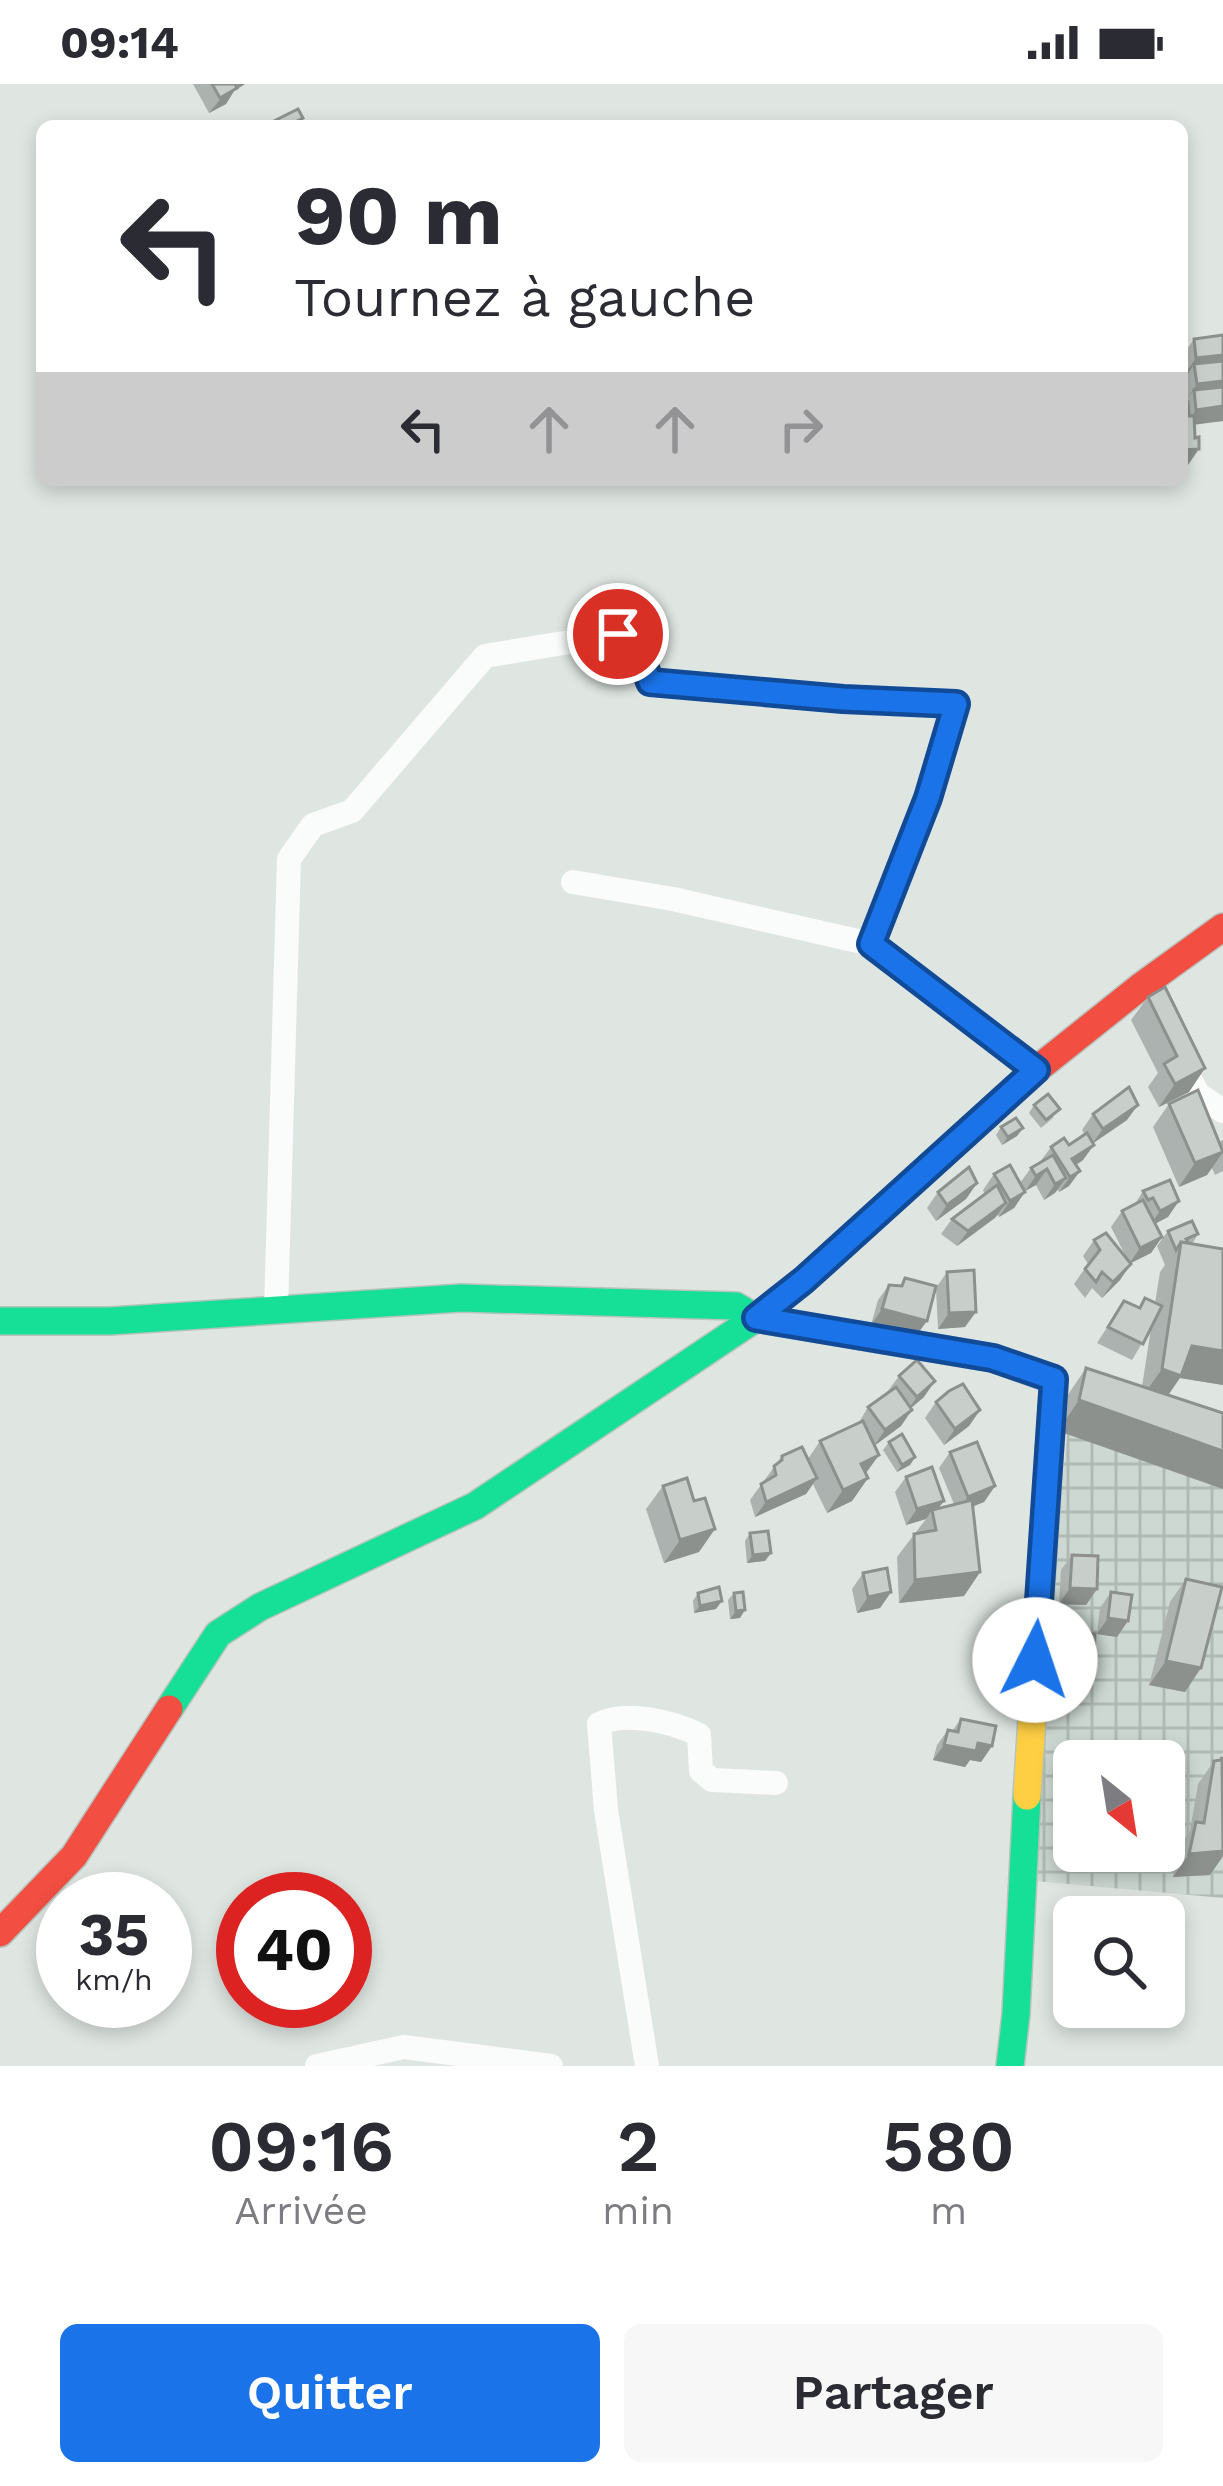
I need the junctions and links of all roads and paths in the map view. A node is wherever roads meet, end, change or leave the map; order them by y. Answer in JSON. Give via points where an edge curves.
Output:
{"nodes":[{"id":1,"x":573,"y":882,"type":"dead end"},
{"id":2,"x":1223,"y":927,"type":"edge"},
{"id":3,"x":871,"y":944,"type":"junction"},
{"id":4,"x":1169,"y":1040,"type":"edge"},
{"id":5,"x":1036,"y":1070,"type":"junction"},
{"id":6,"x":1223,"y":1111,"type":"edge"},
{"id":7,"x":276,"y":1310,"type":"junction"},
{"id":8,"x":756,"y":1318,"type":"junction"},
{"id":9,"x":0,"y":1321,"type":"edge"},
{"id":10,"x":776,"y":1783,"type":"dead end"},
{"id":11,"x":0,"y":1934,"type":"edge"},
{"id":12,"x":317,"y":2066,"type":"edge"},
{"id":13,"x":551,"y":2066,"type":"edge"},
{"id":14,"x":647,"y":2066,"type":"edge"},
{"id":15,"x":1010,"y":2066,"type":"edge"}],
"edges":[{"from":1,"to":3,"type":"street"},
{"from":2,"to":5,"type":"street","via":[[1145,996]]},
{"from":3,"to":5,"type":"street"},
{"from":3,"to":7,"type":"street","via":[[956,704],[650,682],[637,646],[618,634],[485,656],[352,811],[313,825],[289,859]]},
{"from":4,"to":6,"type":"street","via":[[1198,1094]]},
{"from":5,"to":8,"type":"street"},
{"from":7,"to":8,"type":"street","via":[[461,1298],[736,1306]]},
{"from":7,"to":9,"type":"street"},
{"from":8,"to":11,"type":"street","via":[[475,1506],[218,1634],[74,1856]]},
{"from":8,"to":15,"type":"street","via":[[993,1358],[1064,1383]]},
{"from":10,"to":14,"type":"street","via":[[712,1780],[701,1772],[699,1735],[686,1728],[632,1718],[599,1724]]},
{"from":12,"to":13,"type":"street","via":[[404,2048]]}]}
